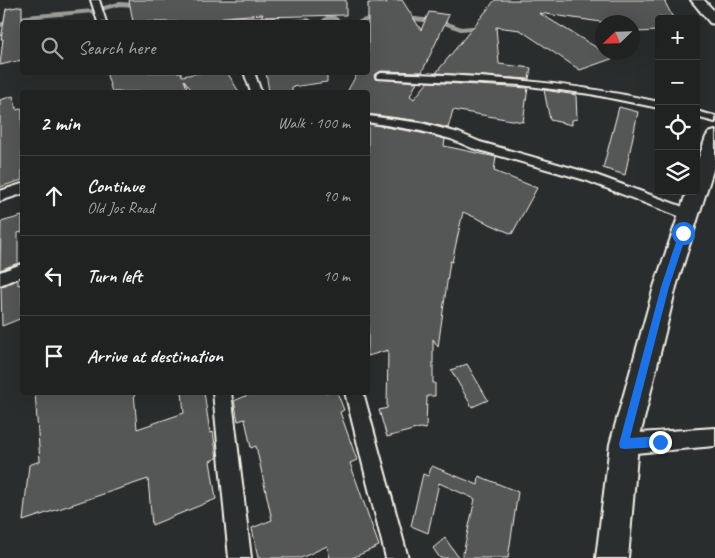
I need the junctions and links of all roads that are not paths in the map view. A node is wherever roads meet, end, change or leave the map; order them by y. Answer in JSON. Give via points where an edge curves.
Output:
{"nodes":[{"id":1,"x":696,"y":0,"type":"edge"},
{"id":2,"x":715,"y":20,"type":"edge"},
{"id":3,"x":250,"y":75,"type":"edge"},
{"id":4,"x":381,"y":76,"type":"dead end"},
{"id":5,"x":255,"y":90,"type":"edge"},
{"id":6,"x":655,"y":104,"type":"edge"},
{"id":7,"x":700,"y":115,"type":"edge"},
{"id":8,"x":370,"y":119,"type":"edge"},
{"id":9,"x":715,"y":119,"type":"edge"},
{"id":10,"x":715,"y":137,"type":"edge"},
{"id":11,"x":20,"y":189,"type":"edge"},
{"id":12,"x":0,"y":196,"type":"edge"},
{"id":13,"x":689,"y":215,"type":"junction"},
{"id":14,"x":20,"y":271,"type":"edge"},
{"id":15,"x":0,"y":278,"type":"edge"},
{"id":16,"x":222,"y":395,"type":"edge"},
{"id":17,"x":355,"y":395,"type":"edge"},
{"id":18,"x":715,"y":438,"type":"edge"},
{"id":19,"x":624,"y":444,"type":"junction"},
{"id":20,"x":240,"y":558,"type":"edge"},
{"id":21,"x":397,"y":558,"type":"edge"},
{"id":22,"x":612,"y":558,"type":"edge"}],
"edges":[{"from":1,"to":2,"type":"main road"},
{"from":3,"to":5,"type":"street"},
{"from":4,"to":6,"type":"street","via":[[518,81],[586,89]]},
{"from":7,"to":9,"type":"street"},
{"from":8,"to":13,"type":"street","via":[[455,136],[588,177]]},
{"from":10,"to":13,"type":"main road"},
{"from":11,"to":12,"type":"street"},
{"from":13,"to":19,"type":"main road","via":[[665,287]]},
{"from":14,"to":15,"type":"street"},
{"from":16,"to":20,"type":"street"},
{"from":17,"to":21,"type":"street"},
{"from":18,"to":19,"type":"street"},
{"from":19,"to":22,"type":"main road"}]}
